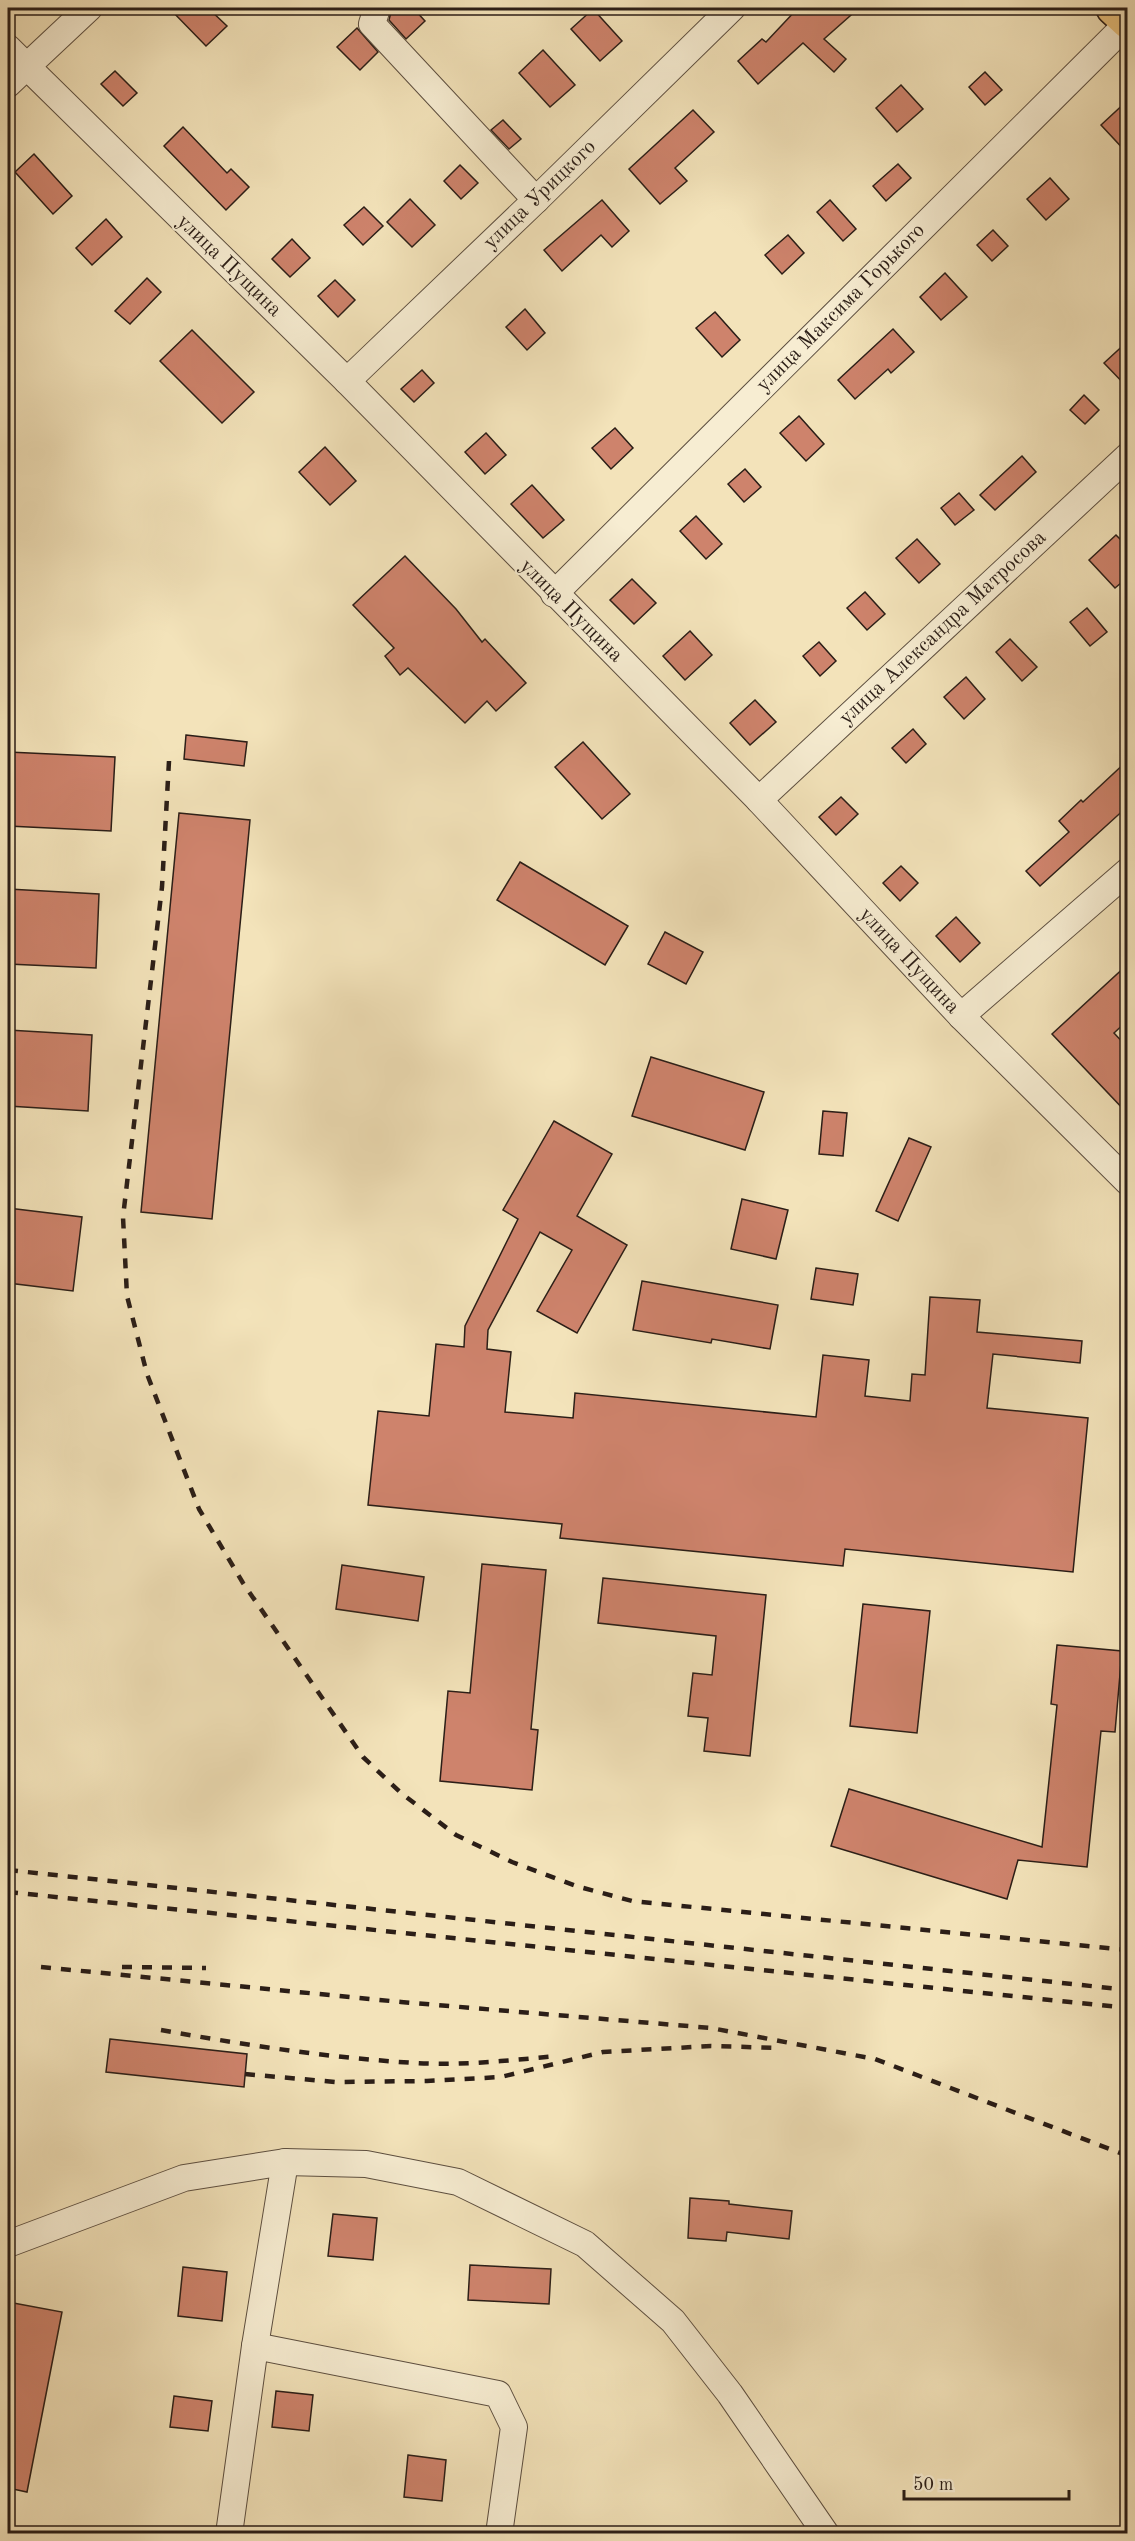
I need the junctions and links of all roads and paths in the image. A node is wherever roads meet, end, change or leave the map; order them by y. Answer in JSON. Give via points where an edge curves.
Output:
{"nodes":[{"id":1,"x":89,"y":8,"type":"edge"},
{"id":2,"x":377,"y":8,"type":"edge"},
{"id":3,"x":732,"y":8,"type":"edge"},
{"id":4,"x":1113,"y":8,"type":"edge"},
{"id":5,"x":1128,"y":22,"type":"edge"},
{"id":6,"x":8,"y":48,"type":"edge"},
{"id":7,"x":17,"y":75,"type":"edge"},
{"id":8,"x":536,"y":200,"type":"junction"},
{"id":9,"x":347,"y":381,"type":"junction"},
{"id":10,"x":1128,"y":456,"type":"edge"},
{"id":11,"x":554,"y":594,"type":"junction"},
{"id":12,"x":759,"y":800,"type":"junction"},
{"id":13,"x":1122,"y":885,"type":"edge"},
{"id":14,"x":961,"y":1016,"type":"junction"},
{"id":15,"x":1128,"y":1182,"type":"edge"},
{"id":16,"x":285,"y":2162,"type":"junction"},
{"id":17,"x":8,"y":2244,"type":"edge"},
{"id":18,"x":255,"y":2346,"type":"junction"},
{"id":19,"x":229,"y":2534,"type":"edge"},
{"id":20,"x":499,"y":2534,"type":"edge"},
{"id":21,"x":826,"y":2534,"type":"edge"}],
"edges":[{"from":1,"to":7,"type":"street"},
{"from":2,"to":8,"type":"street","via":[[372,24]]},
{"from":3,"to":8,"type":"street","name":"улица Урицкого"},
{"from":4,"to":5,"type":"main road"},
{"from":5,"to":11,"type":"street","name":"улица Максима Горького"},
{"from":6,"to":7,"type":"street","name":"улица Пущина"},
{"from":7,"to":9,"type":"street","name":"улица Пущина"},
{"from":8,"to":9,"type":"street","name":"улица Урицкого"},
{"from":9,"to":11,"type":"street","name":"улица Пущина"},
{"from":10,"to":12,"type":"street","name":"улица Александра Матросова"},
{"from":11,"to":12,"type":"street","name":"улица Пущина"},
{"from":12,"to":14,"type":"street","name":"улица Пущина"},
{"from":13,"to":14,"type":"street"},
{"from":14,"to":15,"type":"street","name":"улица Пущина"},
{"from":16,"to":17,"type":"street","via":[[183,2178]]},
{"from":16,"to":18,"type":"street"},
{"from":16,"to":21,"type":"street","via":[[366,2164],[458,2182],[585,2244],[673,2321],[730,2394]]},
{"from":18,"to":19,"type":"street"},
{"from":18,"to":20,"type":"street","via":[[498,2394],[514,2427]]}]}
